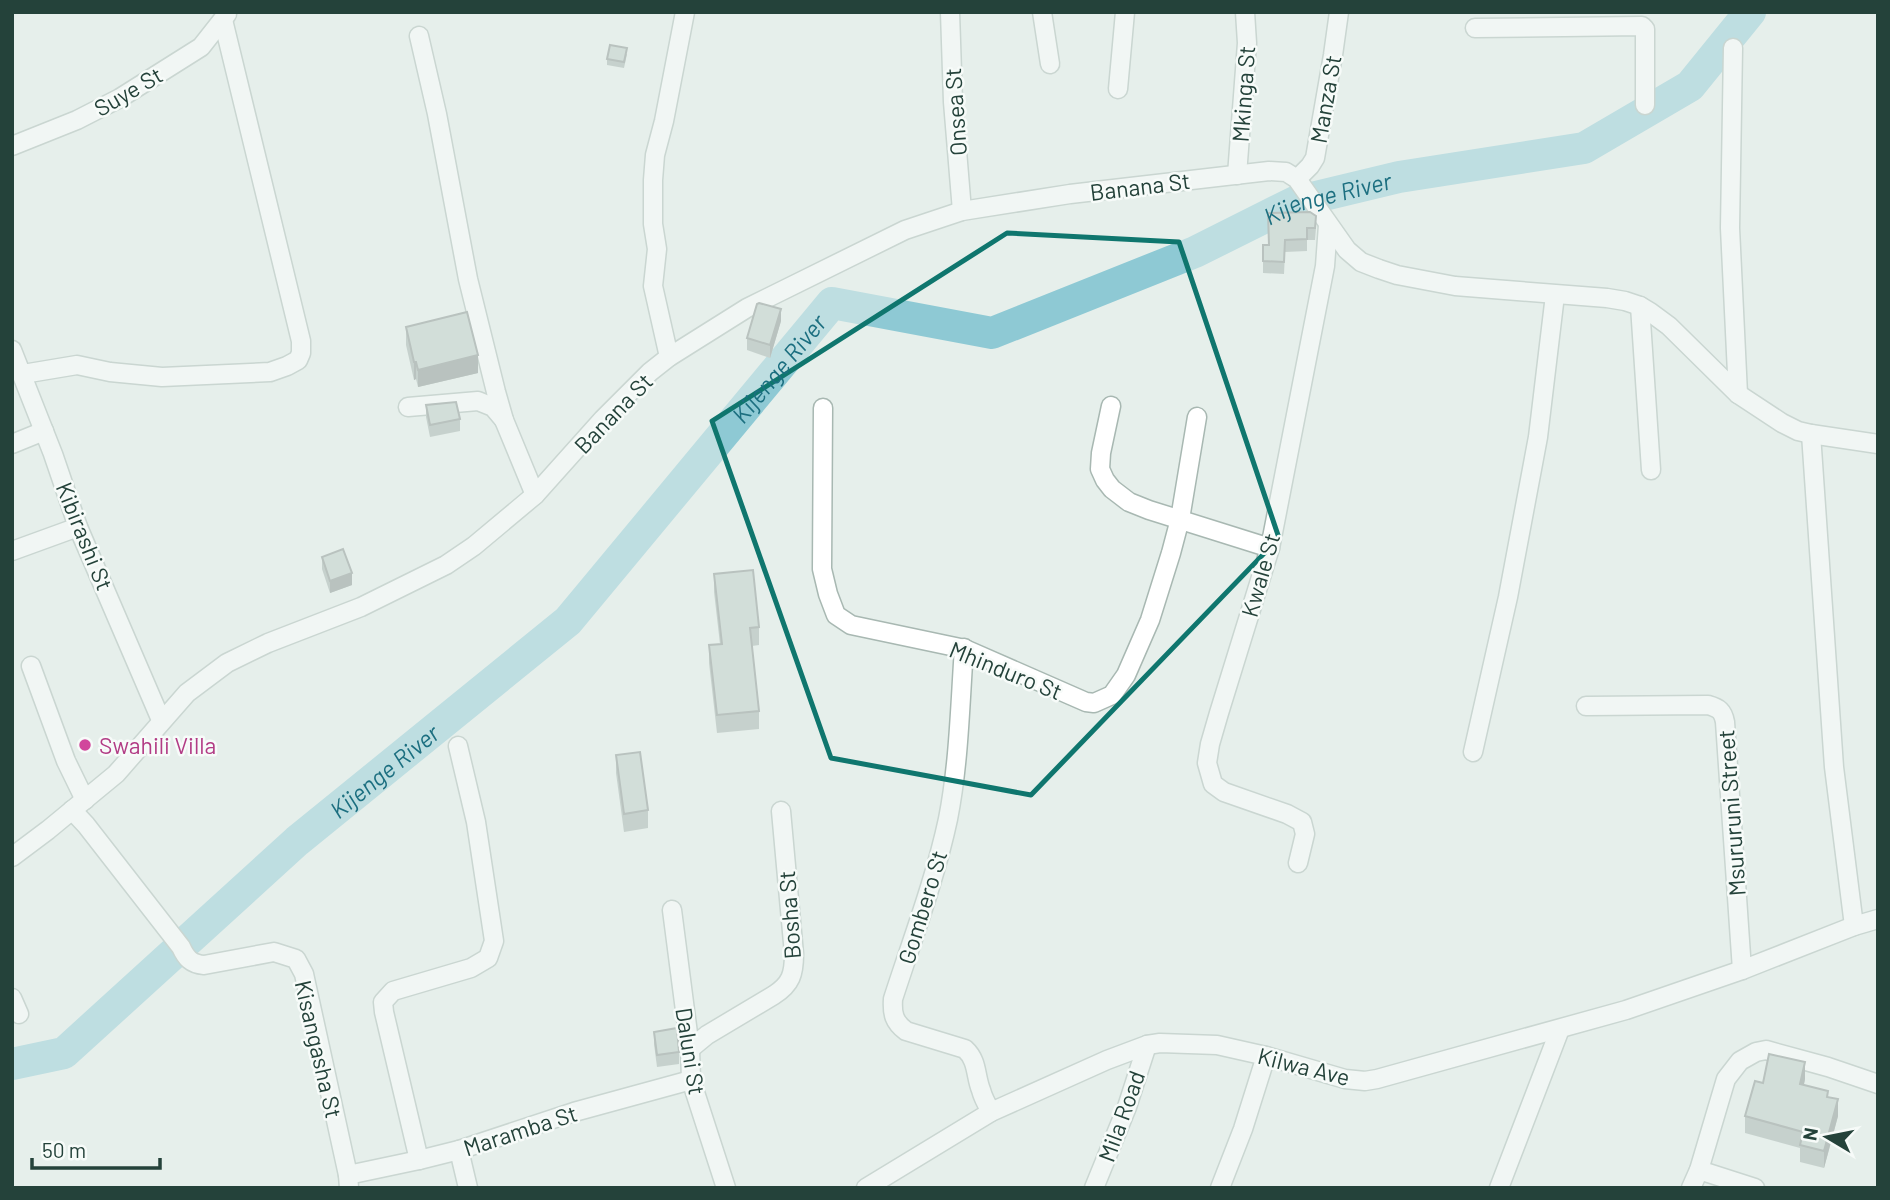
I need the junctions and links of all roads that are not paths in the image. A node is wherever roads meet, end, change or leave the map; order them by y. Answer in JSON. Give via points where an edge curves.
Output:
{"nodes":[{"id":1,"x":685,"y":12,"type":"edge"},
{"id":2,"x":950,"y":12,"type":"edge"},
{"id":3,"x":1042,"y":12,"type":"edge"},
{"id":4,"x":1125,"y":12,"type":"edge"},
{"id":5,"x":1245,"y":12,"type":"edge"},
{"id":6,"x":1339,"y":12,"type":"edge"},
{"id":7,"x":226,"y":16,"type":"edge"},
{"id":8,"x":1600,"y":19,"type":"edge"},
{"id":9,"x":1475,"y":28,"type":"dead end"},
{"id":10,"x":419,"y":36,"type":"dead end"},
{"id":11,"x":1733,"y":48,"type":"dead end"},
{"id":12,"x":1050,"y":64,"type":"dead end"},
{"id":13,"x":1118,"y":89,"type":"dead end"},
{"id":14,"x":1645,"y":105,"type":"dead end"},
{"id":15,"x":12,"y":146,"type":"edge"},
{"id":16,"x":1237,"y":175,"type":"junction"},
{"id":17,"x":1300,"y":183,"type":"junction"},
{"id":18,"x":962,"y":211,"type":"junction"},
{"id":19,"x":1324,"y":218,"type":"junction"},
{"id":20,"x":1555,"y":295,"type":"junction"},
{"id":21,"x":1640,"y":306,"type":"junction"},
{"id":22,"x":669,"y":357,"type":"junction"},
{"id":23,"x":16,"y":361,"type":"edge"},
{"id":24,"x":1738,"y":394,"type":"junction"},
{"id":25,"x":1111,"y":405,"type":"dead end"},
{"id":26,"x":408,"y":407,"type":"dead end"},
{"id":27,"x":823,"y":408,"type":"dead end"},
{"id":28,"x":1197,"y":417,"type":"dead end"},
{"id":29,"x":504,"y":420,"type":"junction"},
{"id":30,"x":44,"y":431,"type":"junction"},
{"id":31,"x":1811,"y":434,"type":"junction"},
{"id":32,"x":12,"y":444,"type":"edge"},
{"id":33,"x":1878,"y":444,"type":"edge"},
{"id":34,"x":1651,"y":470,"type":"dead end"},
{"id":35,"x":535,"y":495,"type":"junction"},
{"id":36,"x":1180,"y":519,"type":"junction"},
{"id":37,"x":78,"y":527,"type":"junction"},
{"id":38,"x":1270,"y":548,"type":"junction"},
{"id":39,"x":12,"y":551,"type":"edge"},
{"id":40,"x":964,"y":648,"type":"junction"},
{"id":41,"x":31,"y":666,"type":"dead end"},
{"id":42,"x":1586,"y":706,"type":"dead end"},
{"id":43,"x":161,"y":720,"type":"junction"},
{"id":44,"x":458,"y":746,"type":"dead end"},
{"id":45,"x":1473,"y":752,"type":"dead end"},
{"id":46,"x":78,"y":805,"type":"junction"},
{"id":47,"x":781,"y":811,"type":"dead end"},
{"id":48,"x":12,"y":856,"type":"edge"},
{"id":49,"x":1298,"y":863,"type":"dead end"},
{"id":50,"x":672,"y":910,"type":"dead end"},
{"id":51,"x":1878,"y":919,"type":"edge"},
{"id":52,"x":1854,"y":926,"type":"junction"},
{"id":53,"x":1742,"y":970,"type":"junction"},
{"id":54,"x":1560,"y":1028,"type":"junction"},
{"id":55,"x":1147,"y":1045,"type":"junction"},
{"id":56,"x":690,"y":1049,"type":"junction"},
{"id":57,"x":1266,"y":1056,"type":"junction"},
{"id":58,"x":691,"y":1080,"type":"junction"},
{"id":59,"x":1878,"y":1084,"type":"edge"},
{"id":60,"x":991,"y":1112,"type":"junction"},
{"id":61,"x":459,"y":1150,"type":"junction"},
{"id":62,"x":419,"y":1160,"type":"junction"},
{"id":63,"x":1699,"y":1170,"type":"junction"},
{"id":64,"x":348,"y":1182,"type":"edge"},
{"id":65,"x":468,"y":1188,"type":"edge"},
{"id":66,"x":726,"y":1188,"type":"edge"},
{"id":67,"x":866,"y":1188,"type":"edge"},
{"id":68,"x":1094,"y":1188,"type":"edge"},
{"id":69,"x":1220,"y":1188,"type":"edge"},
{"id":70,"x":1499,"y":1188,"type":"edge"},
{"id":71,"x":1692,"y":1188,"type":"edge"},
{"id":72,"x":1755,"y":1188,"type":"edge"}],
"edges":[{"from":1,"to":22,"type":"street","via":[[654,155],[657,249],[653,286]]},
{"from":2,"to":18,"type":"street","name":"Onsea St"},
{"from":3,"to":12,"type":"street"},
{"from":4,"to":13,"type":"street"},
{"from":5,"to":16,"type":"street","name":"Mkinga St","via":[[1247,43]]},
{"from":6,"to":17,"type":"street","name":"Manza St","via":[[1315,158]]},
{"from":7,"to":15,"type":"street","name":"Suye St","via":[[201,47],[120,99]]},
{"from":7,"to":23,"type":"street","via":[[301,341],[298,360],[270,372],[162,377]]},
{"from":8,"to":9,"type":"street"},
{"from":8,"to":14,"type":"street","via":[[1645,29]]},
{"from":10,"to":29,"type":"street","via":[[468,279]]},
{"from":11,"to":24,"type":"street","via":[[1730,228]]},
{"from":16,"to":17,"type":"street","name":"Banana St","via":[[1286,172]]},
{"from":16,"to":18,"type":"street","name":"Banana St"},
{"from":17,"to":19,"type":"street"},
{"from":18,"to":22,"type":"street","name":"Banana St","via":[[905,230],[838,262],[747,308]]},
{"from":19,"to":20,"type":"street","via":[[1361,262],[1397,275],[1455,286]]},
{"from":19,"to":38,"type":"street","name":"Kwale St","via":[[1325,267]]},
{"from":20,"to":21,"type":"street","via":[[1607,298]]},
{"from":20,"to":45,"type":"street","via":[[1538,437]]},
{"from":21,"to":24,"type":"street","via":[[1669,326]]},
{"from":21,"to":34,"type":"street"},
{"from":22,"to":35,"type":"street","name":"Banana St","via":[[630,391]]},
{"from":23,"to":30,"type":"street","name":"Kibirashi St"},
{"from":24,"to":31,"type":"street","via":[[1782,423]]},
{"from":25,"to":36,"type":"street","via":[[1101,453],[1105,480],[1129,502]]},
{"from":26,"to":29,"type":"street","via":[[478,401],[493,407]]},
{"from":27,"to":40,"type":"street","name":"Mhinduro St","via":[[822,569],[836,615],[851,625]]},
{"from":28,"to":36,"type":"street","name":"Mhinduro St"},
{"from":29,"to":35,"type":"street"},
{"from":30,"to":32,"type":"street"},
{"from":30,"to":37,"type":"street","name":"Kibirashi St"},
{"from":31,"to":33,"type":"street"},
{"from":31,"to":52,"type":"street","via":[[1834,767]]},
{"from":35,"to":43,"type":"street","name":"Banana St","via":[[446,565],[361,607],[227,663],[187,692]]},
{"from":36,"to":38,"type":"street"},
{"from":36,"to":40,"type":"street","name":"Mhinduro St","via":[[1150,620],[1112,695],[1086,702]]},
{"from":37,"to":39,"type":"street"},
{"from":37,"to":43,"type":"street","name":"Kibirashi St"},
{"from":38,"to":49,"type":"street","name":"Kwale St","via":[[1209,744],[1207,764],[1213,784],[1224,792],[1302,822],[1305,834]]},
{"from":40,"to":60,"type":"street","name":"Gombero St","via":[[948,820],[892,1008],[906,1031],[958,1046],[972,1055]]},
{"from":41,"to":46,"type":"street"},
{"from":42,"to":53,"type":"street","name":"Msururuni Street","via":[[1708,705],[1723,713]]},
{"from":43,"to":46,"type":"street","name":"Banana St","via":[[116,774]]},
{"from":44,"to":62,"type":"street","via":[[476,822],[494,941],[488,958],[471,968],[393,991],[383,1002]]},
{"from":46,"to":48,"type":"street","name":"Banana St"},
{"from":46,"to":64,"type":"street","name":"Kisangasha St","via":[[86,825],[189,960],[204,965],[274,952],[296,959],[304,974]]},
{"from":47,"to":56,"type":"street","name":"Bosha St","via":[[794,954],[790,978],[784,988]]},
{"from":50,"to":56,"type":"street","name":"Daluni St"},
{"from":51,"to":52,"type":"street","name":"Kilwa Ave"},
{"from":52,"to":53,"type":"street","name":"Kilwa Ave"},
{"from":53,"to":54,"type":"street","name":"Kilwa Ave"},
{"from":54,"to":57,"type":"street","name":"Kilwa Ave","via":[[1364,1081]]},
{"from":54,"to":70,"type":"street"},
{"from":55,"to":57,"type":"street","name":"Kilwa Ave","via":[[1217,1045]]},
{"from":55,"to":60,"type":"street","name":"Kilwa Ave"},
{"from":55,"to":68,"type":"street","name":"Mila Road"},
{"from":56,"to":58,"type":"street","name":"Daluni St"},
{"from":57,"to":69,"type":"street"},
{"from":58,"to":61,"type":"street","name":"Maramba St"},
{"from":58,"to":66,"type":"street","name":"Daluni St"},
{"from":59,"to":63,"type":"street","via":[[1778,1052],[1756,1052],[1740,1061],[1726,1079]]},
{"from":60,"to":67,"type":"street","name":"Kilwa Ave"},
{"from":61,"to":62,"type":"street","name":"Maramba St"},
{"from":61,"to":65,"type":"street"},
{"from":62,"to":64,"type":"street","name":"Maramba St"},
{"from":63,"to":71,"type":"street"},
{"from":63,"to":72,"type":"street"}]}
